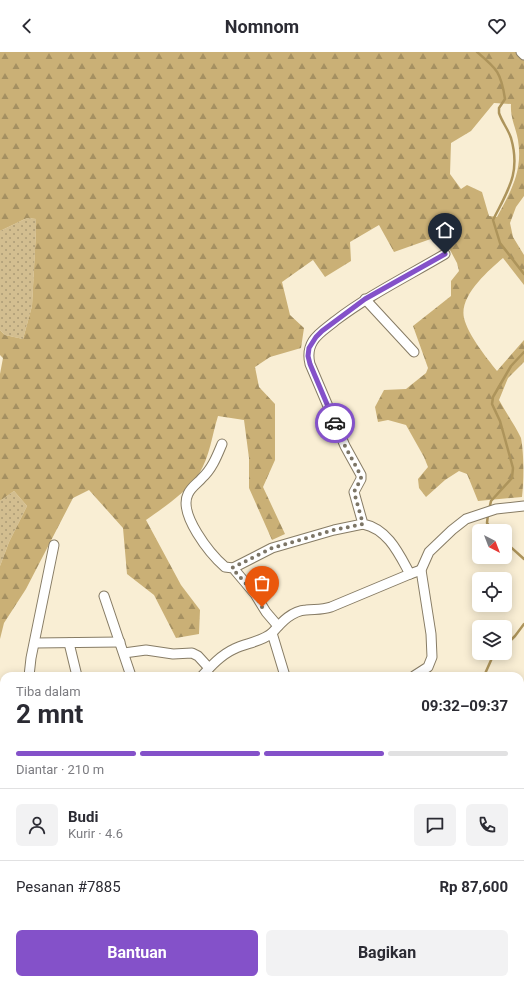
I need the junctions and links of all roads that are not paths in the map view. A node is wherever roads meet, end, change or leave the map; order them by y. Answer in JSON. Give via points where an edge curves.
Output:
{"nodes":[{"id":1,"x":521,"y":52,"type":"edge"},
{"id":2,"x":524,"y":55,"type":"edge"},
{"id":3,"x":445,"y":254,"type":"dead end"},
{"id":4,"x":365,"y":299,"type":"junction"},
{"id":5,"x":414,"y":352,"type":"dead end"},
{"id":6,"x":222,"y":444,"type":"dead end"},
{"id":7,"x":524,"y":506,"type":"edge"},
{"id":8,"x":363,"y":524,"type":"junction"},
{"id":9,"x":54,"y":545,"type":"dead end"},
{"id":10,"x":232,"y":568,"type":"junction"},
{"id":11,"x":421,"y":570,"type":"junction"},
{"id":12,"x":410,"y":574,"type":"junction"},
{"id":13,"x":104,"y":596,"type":"dead end"},
{"id":14,"x":275,"y":630,"type":"junction"},
{"id":15,"x":120,"y":642,"type":"junction"},
{"id":16,"x":35,"y":643,"type":"junction"},
{"id":17,"x":69,"y":643,"type":"junction"},
{"id":18,"x":124,"y":654,"type":"junction"},
{"id":19,"x":209,"y":668,"type":"junction"},
{"id":20,"x":29,"y":672,"type":"edge"},
{"id":21,"x":75,"y":672,"type":"edge"},
{"id":22,"x":130,"y":672,"type":"edge"},
{"id":23,"x":206,"y":672,"type":"edge"},
{"id":24,"x":284,"y":672,"type":"edge"},
{"id":25,"x":420,"y":672,"type":"edge"}],
"edges":[{"from":1,"to":2,"type":"street"},
{"from":3,"to":4,"type":"street"},
{"from":4,"to":5,"type":"street"},
{"from":4,"to":8,"type":"street","via":[[316,337],[309,348],[308,356],[345,446],[361,476],[354,492]]},
{"from":6,"to":10,"type":"street","via":[[209,471],[189,492],[186,505],[198,535],[209,551],[225,567]]},
{"from":7,"to":11,"type":"street","via":[[496,509],[466,519],[429,552]]},
{"from":8,"to":10,"type":"street","via":[[272,548]]},
{"from":8,"to":12,"type":"street","via":[[373,526],[389,539]]},
{"from":9,"to":16,"type":"street"},
{"from":10,"to":14,"type":"street","via":[[255,594]]},
{"from":11,"to":12,"type":"street"},
{"from":11,"to":25,"type":"street","via":[[432,657],[428,667]]},
{"from":12,"to":14,"type":"street","via":[[331,607],[291,615]]},
{"from":13,"to":15,"type":"street"},
{"from":14,"to":19,"type":"street","via":[[263,639],[234,649]]},
{"from":14,"to":24,"type":"street"},
{"from":15,"to":17,"type":"street"},
{"from":15,"to":18,"type":"street"},
{"from":16,"to":17,"type":"street"},
{"from":16,"to":20,"type":"street"},
{"from":17,"to":21,"type":"street"},
{"from":18,"to":19,"type":"street","via":[[146,650],[173,654],[192,653]]},
{"from":18,"to":22,"type":"street"},
{"from":19,"to":23,"type":"street"}]}
